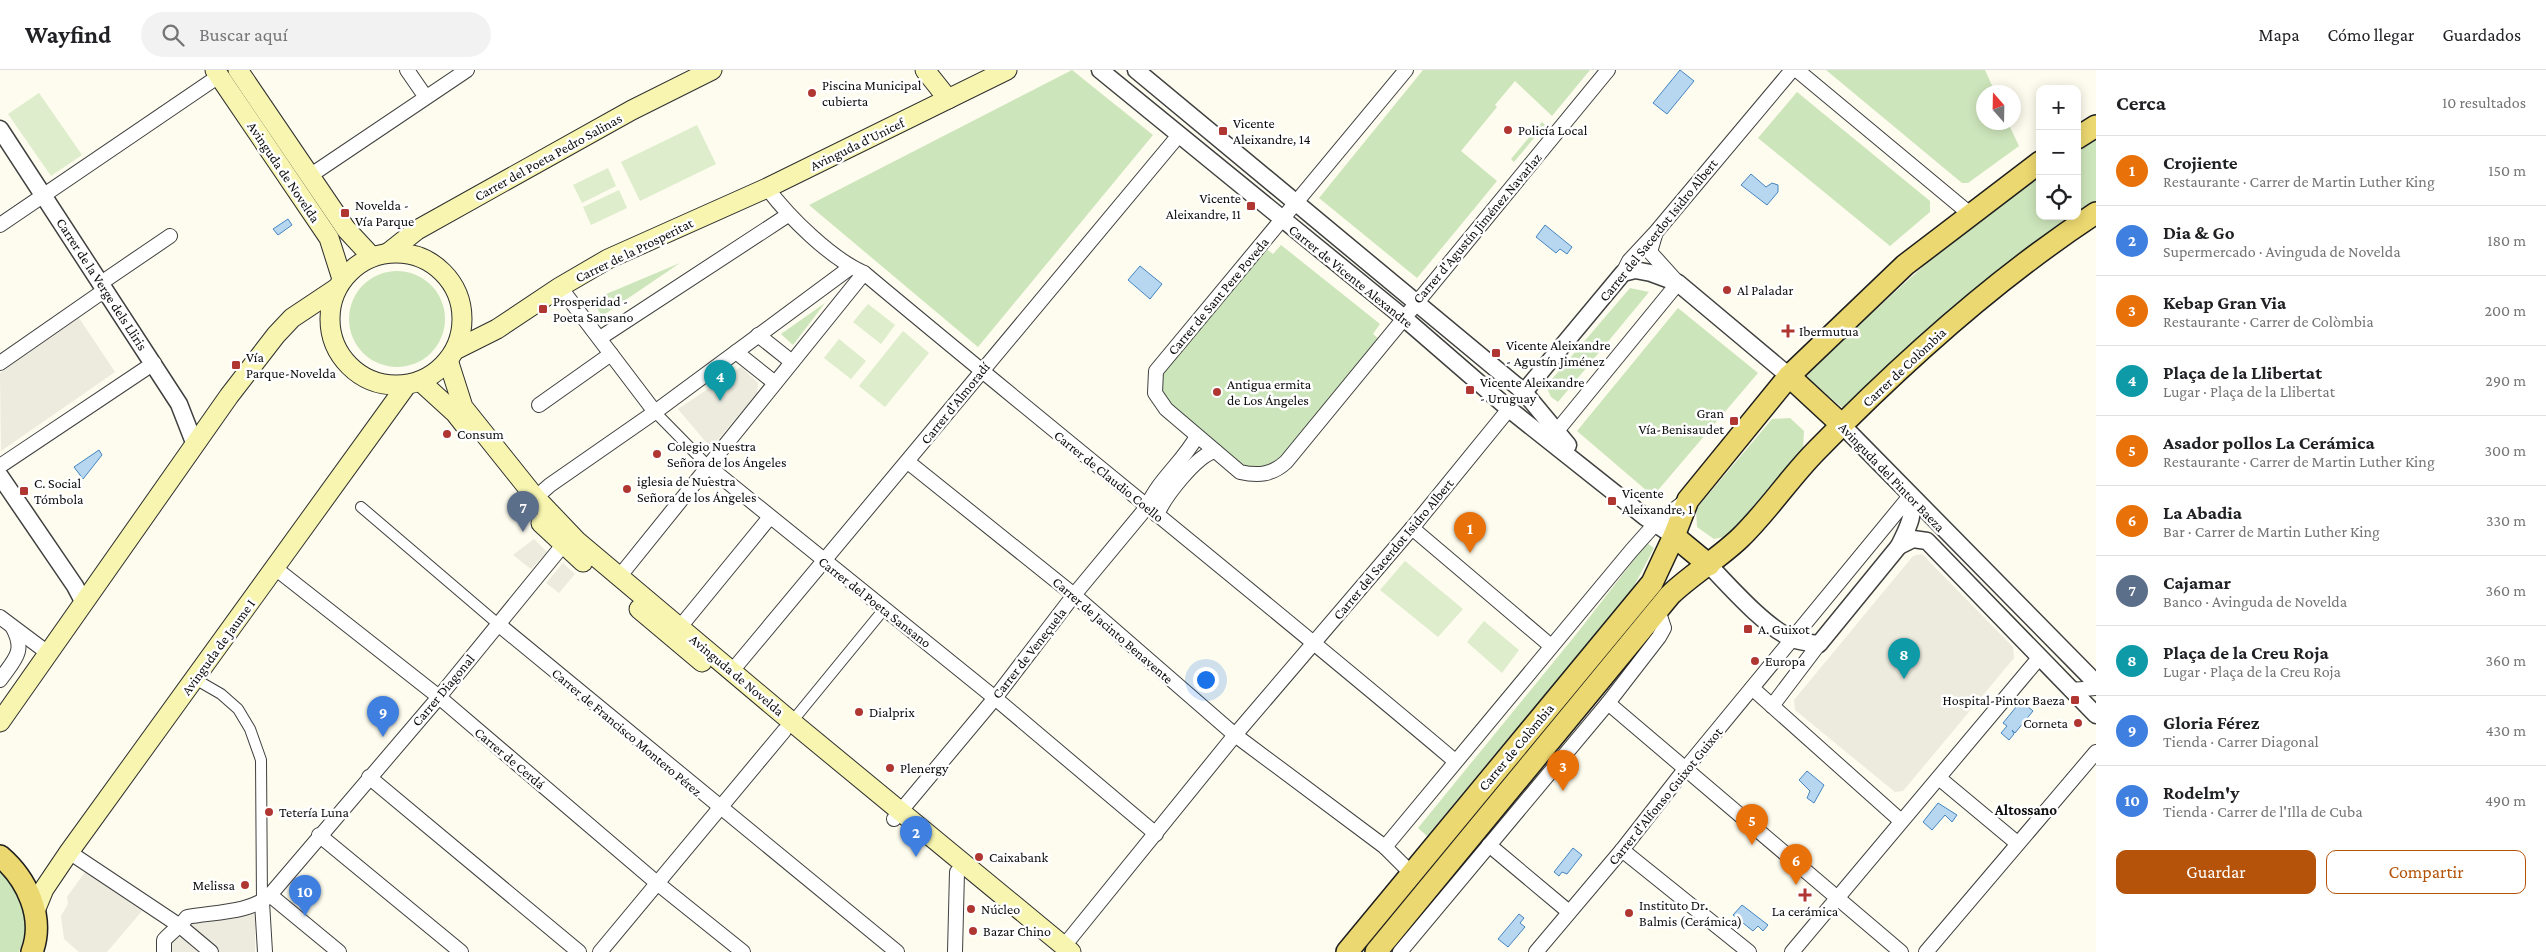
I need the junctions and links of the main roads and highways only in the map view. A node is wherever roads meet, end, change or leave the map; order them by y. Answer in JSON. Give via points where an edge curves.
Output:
{"nodes":[{"id":1,"x":238,"y":70,"type":"edge"},
{"id":2,"x":712,"y":70,"type":"edge"},
{"id":3,"x":925,"y":70,"type":"edge"},
{"id":4,"x":1006,"y":70,"type":"edge"},
{"id":5,"x":217,"y":73,"type":"edge"},
{"id":6,"x":948,"y":99,"type":"junction"},
{"id":7,"x":2096,"y":126,"type":"edge"},
{"id":8,"x":2081,"y":135,"type":"edge"},
{"id":9,"x":2036,"y":165,"type":"edge"},
{"id":10,"x":767,"y":188,"type":"joint"},
{"id":11,"x":2096,"y":213,"type":"edge"},
{"id":12,"x":380,"y":255,"type":"junction"},
{"id":13,"x":339,"y":284,"type":"junction"},
{"id":14,"x":452,"y":355,"type":"junction"},
{"id":15,"x":1789,"y":376,"type":"junction"},
{"id":16,"x":413,"y":384,"type":"junction"},
{"id":17,"x":1842,"y":425,"type":"junction"},
{"id":18,"x":530,"y":502,"type":"junction"},
{"id":19,"x":1674,"y":536,"type":"junction"},
{"id":20,"x":1709,"y":565,"type":"junction"},
{"id":21,"x":0,"y":722,"type":"edge"},
{"id":22,"x":788,"y":726,"type":"junction"},
{"id":23,"x":897,"y":815,"type":"junction"},
{"id":24,"x":0,"y":856,"type":"edge"},
{"id":25,"x":35,"y":911,"type":"junction"},
{"id":26,"x":35,"y":944,"type":"edge"},
{"id":27,"x":1063,"y":950,"type":"edge"},
{"id":28,"x":52,"y":952,"type":"edge"},
{"id":29,"x":1347,"y":952,"type":"edge"},
{"id":30,"x":1376,"y":952,"type":"edge"}],
"edges":[{"from":1,"to":12,"type":"main road","name":"Avinguda de Novelda","via":[[346,229]]},
{"from":2,"to":12,"type":"main road","name":"Carrer del Poeta Pedro Salinas","via":[[632,110],[417,230]]},
{"from":3,"to":6,"type":"main road"},
{"from":4,"to":6,"type":"main road","name":"Avinguda d'Unicef"},
{"from":5,"to":13,"type":"main road","name":"Avinguda de Novelda","via":[[329,238]]},
{"from":6,"to":10,"type":"main road","name":"Avinguda d'Unicef"},
{"from":7,"to":8,"type":"main road"},
{"from":9,"to":15,"type":"main road","name":"Carrer de Colòmbia","via":[[1905,266]]},
{"from":10,"to":14,"type":"main road","name":"Carrer de la Prosperitat","via":[[608,260]]},
{"from":11,"to":17,"type":"main road","name":"Carrer de Colòmbia","via":[[1982,298]]},
{"from":12,"to":13,"type":"main road","via":[[350,270]]},
{"from":12,"to":14,"type":"main road","via":[[417,257],[448,279],[461,308],[462,328]]},
{"from":13,"to":16,"type":"main road","via":[[331,306],[330,329],[339,354],[362,377],[390,386]]},
{"from":13,"to":21,"type":"main road","via":[[292,318],[276,335],[194,445]]},
{"from":14,"to":16,"type":"main road","via":[[438,371]]},
{"from":14,"to":18,"type":"main road","name":"Avinguda de Novelda","via":[[464,407]]},
{"from":15,"to":17,"type":"main road","name":"Avinguda del Pintor Baeza"},
{"from":15,"to":19,"type":"main road","name":"Carrer de Colòmbia","via":[[1688,500]]},
{"from":16,"to":18,"type":"main road","name":"Avinguda de Novelda","via":[[456,413]]},
{"from":16,"to":25,"type":"main road","name":"Avinguda de Jaume I","via":[[69,852],[44,889]]},
{"from":17,"to":20,"type":"main road","name":"Carrer de Colòmbia","via":[[1741,537]]},
{"from":18,"to":22,"type":"main road","name":"Avinguda de Novelda","via":[[732,671]]},
{"from":18,"to":22,"type":"main road","name":"Avinguda de Novelda","via":[[563,545]]},
{"from":19,"to":20,"type":"main road"},
{"from":19,"to":29,"type":"main road","name":"Carrer de Colòmbia","via":[[1652,583]]},
{"from":20,"to":30,"type":"main road","name":"Carrer de Colòmbia","via":[[1688,578],[1658,610]]},
{"from":22,"to":23,"type":"main road","name":"Avinguda de Novelda"},
{"from":23,"to":27,"type":"main road","name":"Avinguda de Novelda"},
{"from":23,"to":27,"type":"main road","name":"Avinguda de Novelda","via":[[957,872]]},
{"from":24,"to":25,"type":"main road","via":[[13,867],[29,892]]},
{"from":25,"to":26,"type":"main road"},
{"from":26,"to":28,"type":"main road"}]}
